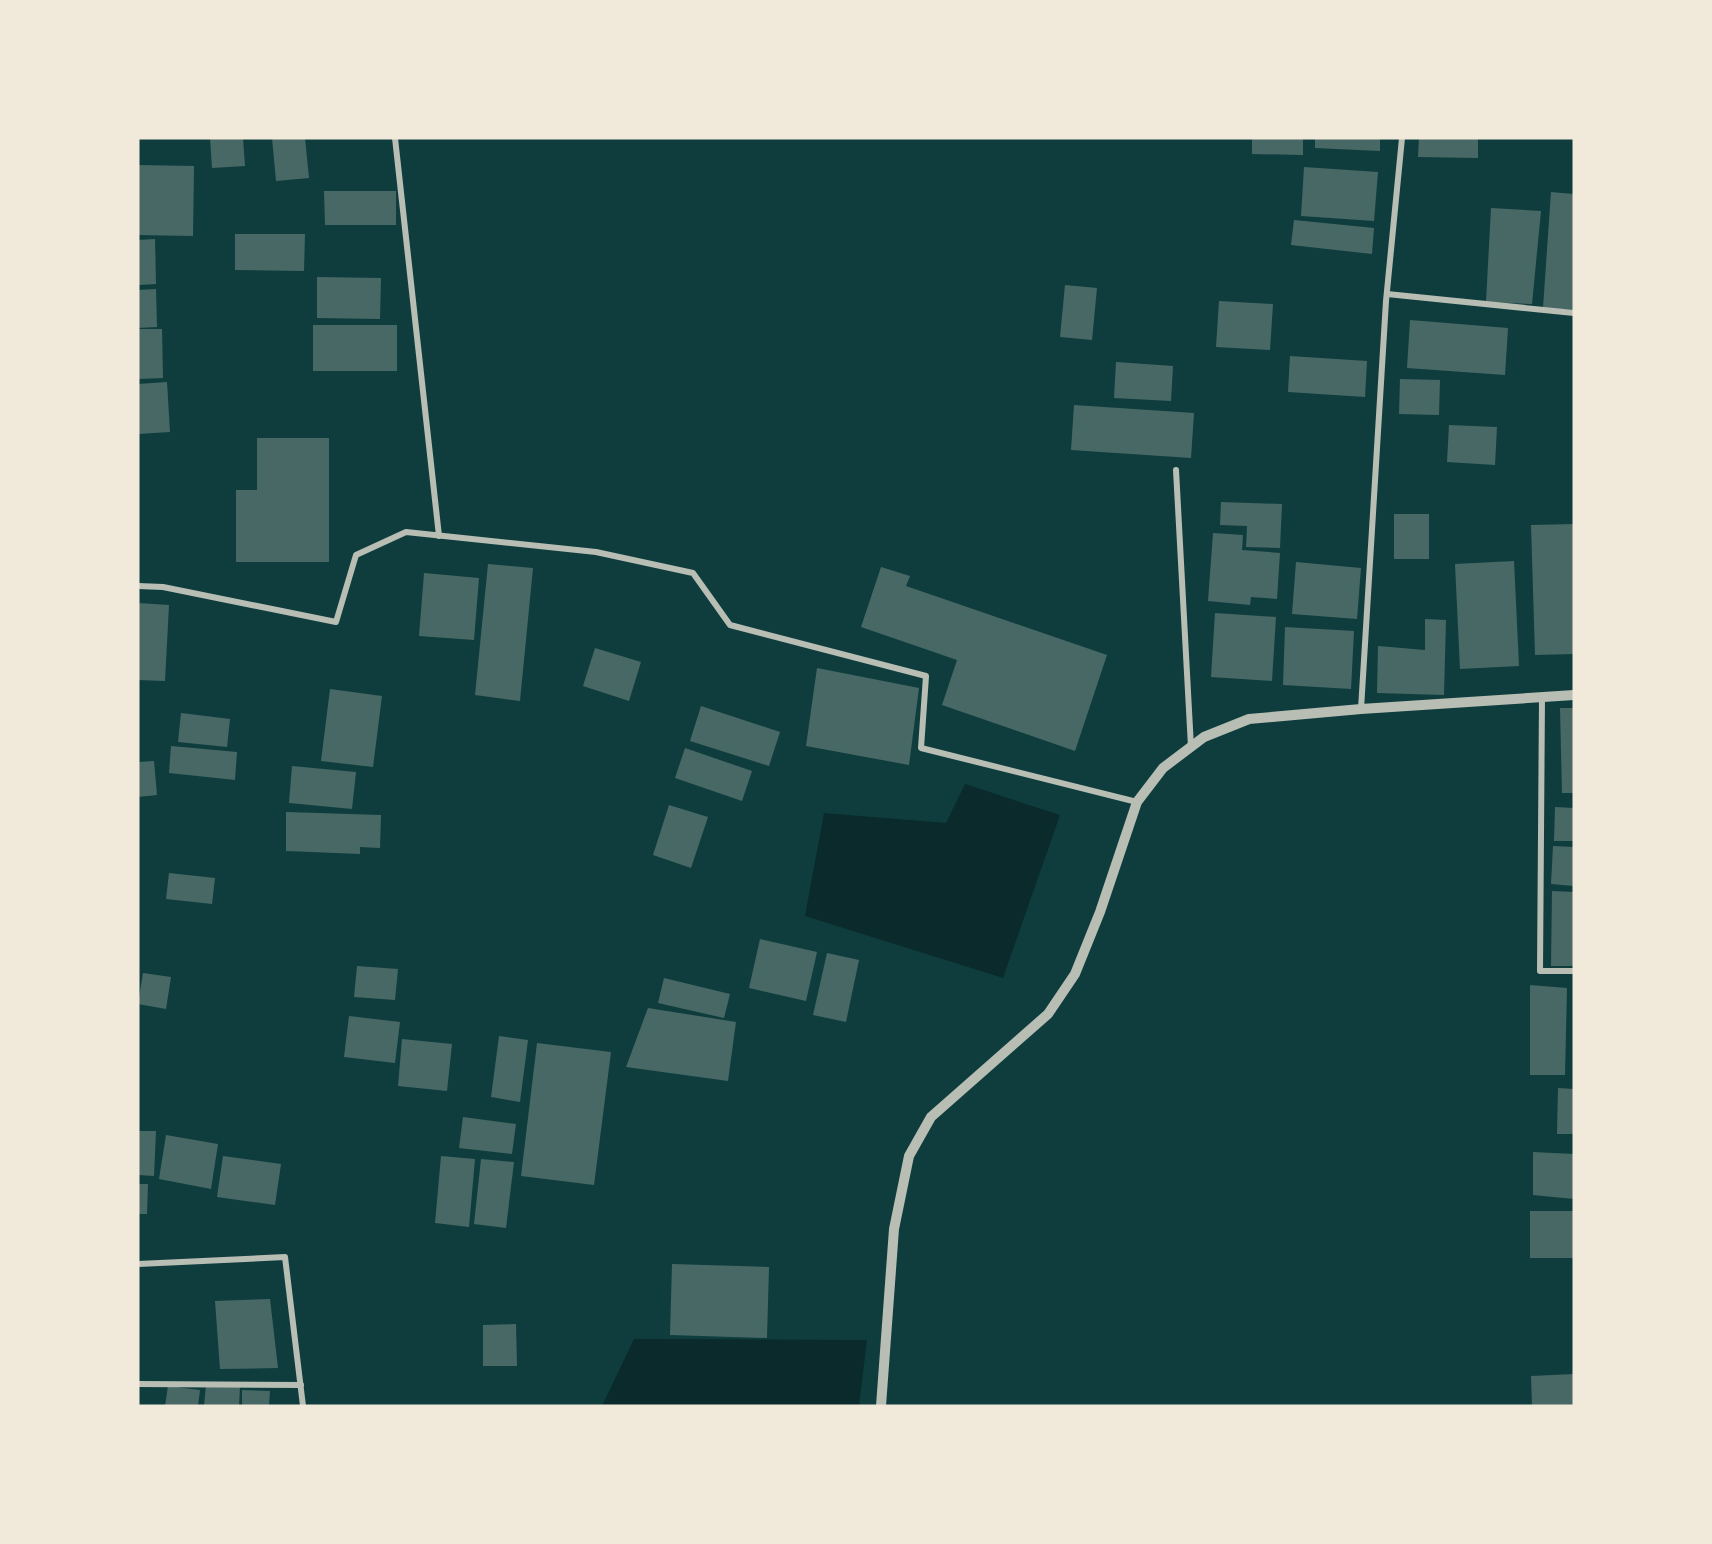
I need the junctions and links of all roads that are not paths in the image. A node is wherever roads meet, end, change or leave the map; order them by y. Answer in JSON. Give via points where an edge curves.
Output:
{"nodes":[{"id":1,"x":395,"y":138,"type":"edge"},
{"id":2,"x":1402,"y":138,"type":"edge"},
{"id":3,"x":1387,"y":294,"type":"junction"},
{"id":4,"x":1574,"y":313,"type":"edge"},
{"id":5,"x":1176,"y":470,"type":"dead end"},
{"id":6,"x":439,"y":536,"type":"junction"},
{"id":7,"x":138,"y":586,"type":"edge"},
{"id":8,"x":1574,"y":695,"type":"edge"},
{"id":9,"x":1542,"y":697,"type":"junction"},
{"id":10,"x":1360,"y":709,"type":"junction"},
{"id":11,"x":1191,"y":748,"type":"junction"},
{"id":12,"x":1137,"y":802,"type":"junction"},
{"id":13,"x":1574,"y":971,"type":"edge"},
{"id":14,"x":138,"y":1264,"type":"edge"},
{"id":15,"x":138,"y":1384,"type":"edge"},
{"id":16,"x":301,"y":1385,"type":"junction"},
{"id":17,"x":303,"y":1406,"type":"edge"},
{"id":18,"x":880,"y":1406,"type":"edge"}],
"edges":[{"from":1,"to":6,"type":"street"},
{"from":2,"to":3,"type":"street"},
{"from":3,"to":4,"type":"street"},
{"from":3,"to":10,"type":"street"},
{"from":5,"to":11,"type":"street"},
{"from":6,"to":7,"type":"street","via":[[406,532],[356,555],[336,622],[163,587]]},
{"from":6,"to":12,"type":"street","via":[[596,552],[693,573],[730,625],[926,676],[921,748]]},
{"from":8,"to":9,"type":"street"},
{"from":9,"to":10,"type":"street"},
{"from":9,"to":13,"type":"street","via":[[1540,971]]},
{"from":10,"to":11,"type":"street","via":[[1249,719],[1204,737]]},
{"from":11,"to":12,"type":"street","via":[[1163,768]]},
{"from":12,"to":18,"type":"street","via":[[1075,974],[1048,1014],[931,1117],[909,1156],[894,1229]]},
{"from":14,"to":16,"type":"street","via":[[285,1257]]},
{"from":15,"to":16,"type":"street"},
{"from":16,"to":17,"type":"street"}]}
